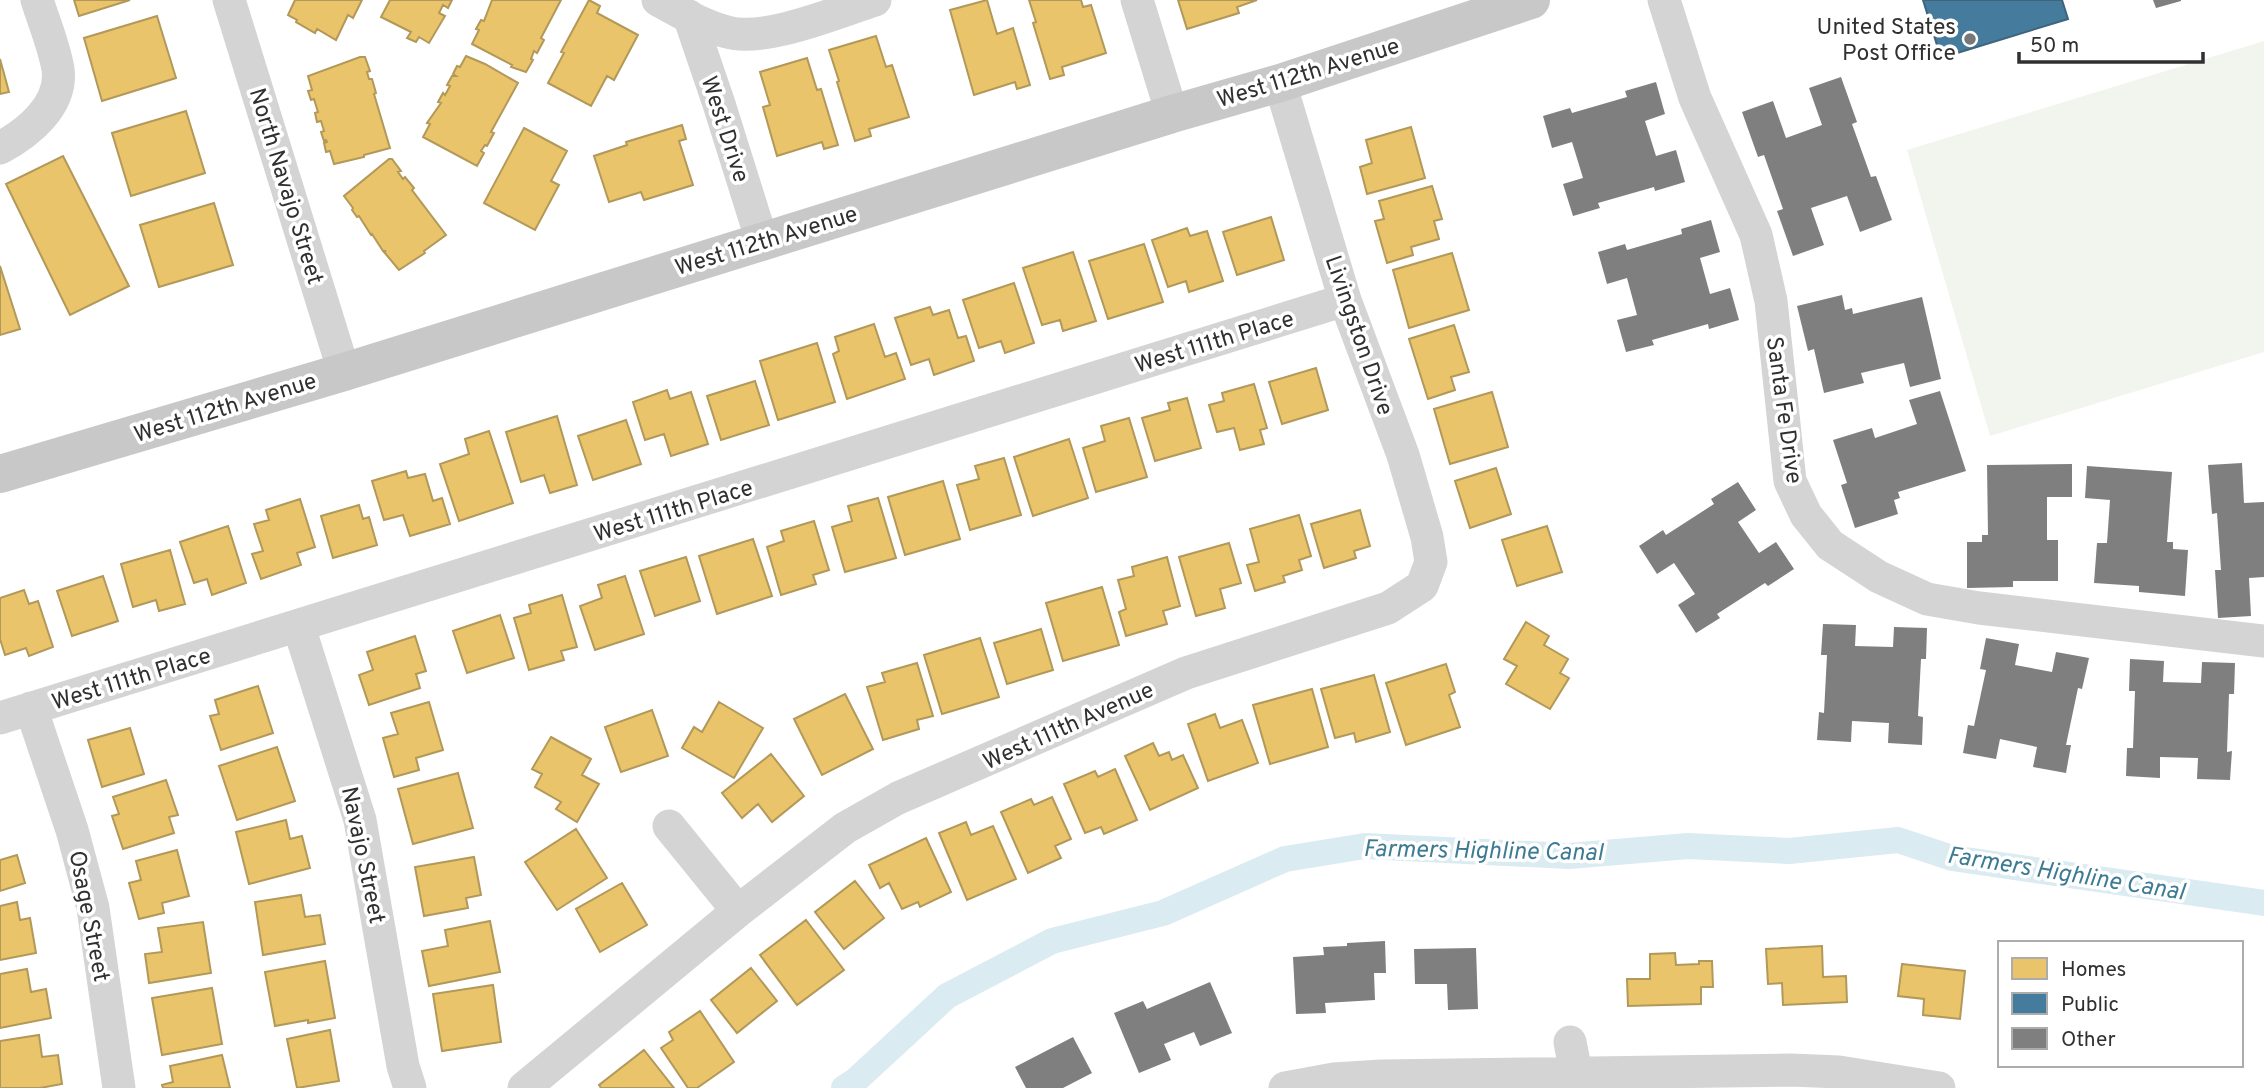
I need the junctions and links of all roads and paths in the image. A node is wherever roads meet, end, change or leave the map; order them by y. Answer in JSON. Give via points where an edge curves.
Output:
{"nodes":[{"id":1,"x":37,"y":0,"type":"edge"},
{"id":2,"x":229,"y":0,"type":"edge"},
{"id":3,"x":658,"y":0,"type":"edge"},
{"id":4,"x":874,"y":0,"type":"edge"},
{"id":5,"x":1137,"y":0,"type":"edge"},
{"id":6,"x":1531,"y":0,"type":"edge"},
{"id":7,"x":1664,"y":0,"type":"edge"},
{"id":8,"x":689,"y":16,"type":"junction"},
{"id":9,"x":1280,"y":83,"type":"junction"},
{"id":10,"x":1172,"y":114,"type":"junction"},
{"id":11,"x":0,"y":148,"type":"edge"},
{"id":12,"x":762,"y":241,"type":"junction"},
{"id":13,"x":1345,"y":300,"type":"junction"},
{"id":14,"x":344,"y":372,"type":"junction"},
{"id":15,"x":0,"y":474,"type":"edge"},
{"id":16,"x":1422,"y":586,"type":"joint"},
{"id":17,"x":299,"y":627,"type":"junction"},
{"id":18,"x":2264,"y":641,"type":"edge"},
{"id":19,"x":31,"y":708,"type":"junction"},
{"id":20,"x":0,"y":718,"type":"edge"},
{"id":21,"x":669,"y":826,"type":"dead end"},
{"id":22,"x":738,"y":911,"type":"junction"},
{"id":23,"x":1574,"y":1068,"type":"edge"},
{"id":24,"x":119,"y":1088,"type":"edge"},
{"id":25,"x":410,"y":1088,"type":"edge"},
{"id":26,"x":524,"y":1088,"type":"edge"},
{"id":27,"x":1285,"y":1088,"type":"edge"},
{"id":28,"x":1934,"y":1088,"type":"edge"},
{"id":29,"x":1940,"y":1088,"type":"edge"}],
"edges":[{"from":1,"to":11,"type":"street","via":[[58,71],[55,92],[36,122]]},
{"from":2,"to":14,"type":"street","name":"North Navajo Street"},
{"from":3,"to":8,"type":"street"},
{"from":4,"to":8,"type":"street","via":[[755,35],[726,32]]},
{"from":5,"to":10,"type":"street"},
{"from":6,"to":9,"type":"main road","name":"West 112th Avenue"},
{"from":7,"to":18,"type":"street","name":"Santa Fe Drive","via":[[1695,98],[1756,235],[1771,301],[1790,481],[1806,515],[1830,545],[1878,578],[1927,599]]},
{"from":8,"to":12,"type":"street","name":"West Drive"},
{"from":9,"to":10,"type":"main road","name":"West 112th Avenue"},
{"from":9,"to":13,"type":"street","name":"Livingston Drive"},
{"from":10,"to":12,"type":"main road","name":"West 112th Avenue"},
{"from":12,"to":14,"type":"main road","name":"West 112th Avenue"},
{"from":13,"to":16,"type":"street","name":"Livingston Drive","via":[[1404,455],[1431,551],[1429,574]]},
{"from":13,"to":17,"type":"street","name":"West 111th Place"},
{"from":14,"to":15,"type":"main road","name":"West 112th Avenue"},
{"from":16,"to":22,"type":"street","name":"West 111th Avenue","via":[[1388,608],[1186,673],[898,798],[845,828]]},
{"from":17,"to":19,"type":"street","name":"West 111th Place"},
{"from":17,"to":25,"type":"street","name":"Navajo Street","via":[[360,820]]},
{"from":19,"to":20,"type":"street","name":"West 111th Place"},
{"from":19,"to":24,"type":"street","name":"Osage Street","via":[[93,908]]},
{"from":21,"to":22,"type":"street"},
{"from":22,"to":26,"type":"street","name":"West 111th Avenue"},
{"from":23,"to":27,"type":"street","via":[[1334,1079]]},
{"from":23,"to":28,"type":"street","via":[[1839,1072]]},
{"from":28,"to":29,"type":"street"}]}
